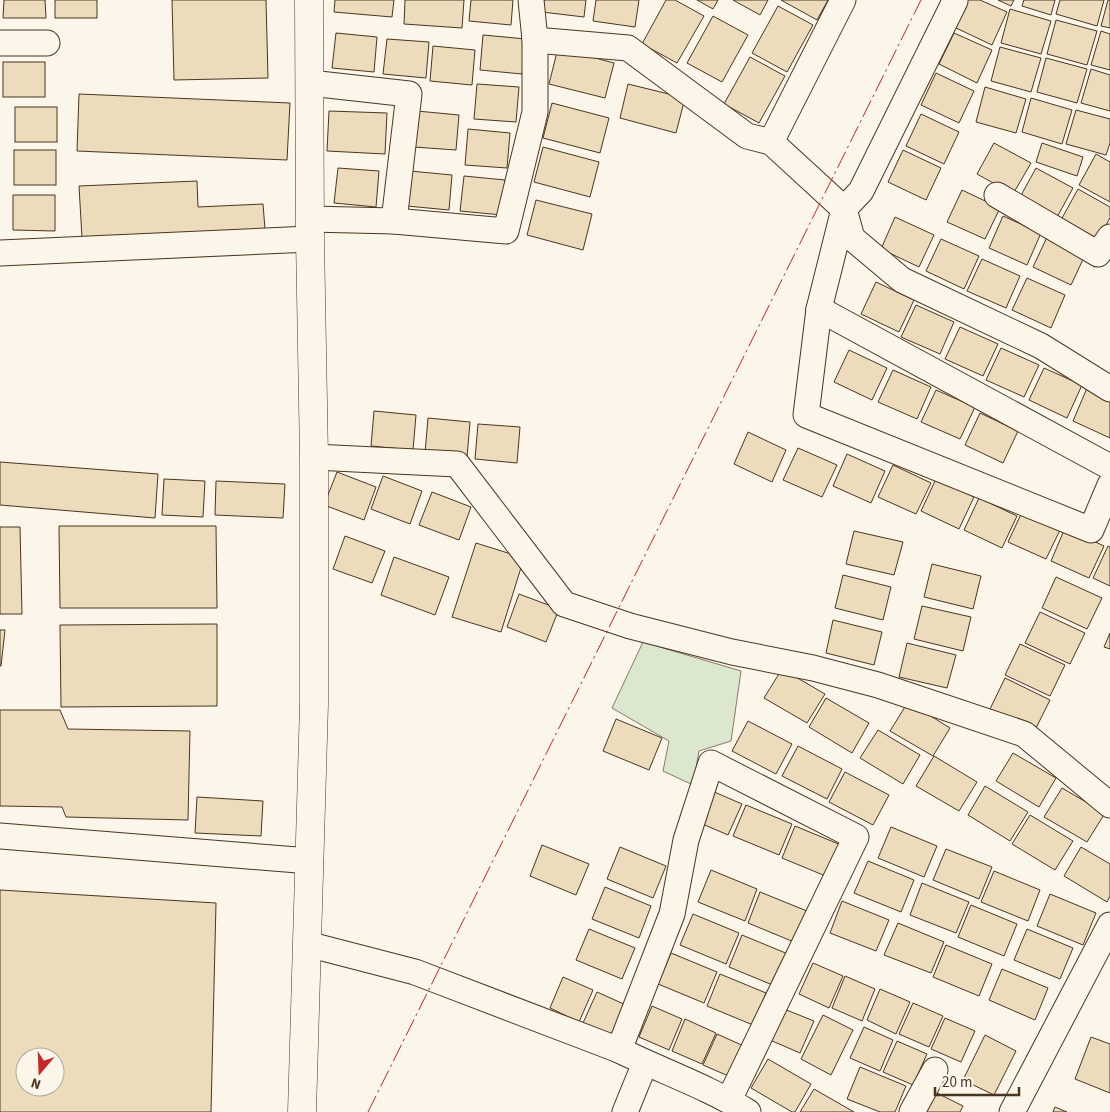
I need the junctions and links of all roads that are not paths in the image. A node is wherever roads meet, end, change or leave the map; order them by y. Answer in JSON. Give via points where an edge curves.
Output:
{"nodes":[{"id":1,"x":309,"y":0,"type":"edge"},
{"id":2,"x":531,"y":0,"type":"edge"},
{"id":3,"x":843,"y":0,"type":"edge"},
{"id":4,"x":954,"y":0,"type":"edge"},
{"id":5,"x":535,"y":40,"type":"junction"},
{"id":6,"x":0,"y":43,"type":"edge"},
{"id":7,"x":47,"y":43,"type":"dead end"},
{"id":8,"x":310,"y":83,"type":"junction"},
{"id":9,"x":771,"y":142,"type":"junction"},
{"id":10,"x":997,"y":195,"type":"dead end"},
{"id":11,"x":844,"y":209,"type":"junction"},
{"id":12,"x":394,"y":221,"type":"junction"},
{"id":13,"x":310,"y":229,"type":"junction"},
{"id":14,"x":1110,"y":237,"type":"edge"},
{"id":15,"x":0,"y":253,"type":"edge"},
{"id":16,"x":820,"y":309,"type":"junction"},
{"id":17,"x":1110,"y":388,"type":"edge"},
{"id":18,"x":314,"y":457,"type":"junction"},
{"id":19,"x":1110,"y":468,"type":"edge"},
{"id":20,"x":1110,"y":486,"type":"edge"},
{"id":21,"x":1110,"y":805,"type":"edge"},
{"id":22,"x":0,"y":836,"type":"edge"},
{"id":23,"x":310,"y":861,"type":"junction"},
{"id":24,"x":1110,"y":924,"type":"edge"},
{"id":25,"x":307,"y":944,"type":"junction"},
{"id":26,"x":619,"y":1050,"type":"junction"},
{"id":27,"x":645,"y":1063,"type":"junction"},
{"id":28,"x":935,"y":1070,"type":"dead end"},
{"id":29,"x":739,"y":1106,"type":"edge"},
{"id":30,"x":302,"y":1112,"type":"edge"},
{"id":31,"x":626,"y":1112,"type":"edge"},
{"id":32,"x":912,"y":1112,"type":"edge"},
{"id":33,"x":1012,"y":1112,"type":"edge"}],
"edges":[{"from":1,"to":8,"type":"street"},
{"from":2,"to":5,"type":"street"},
{"from":3,"to":9,"type":"street"},
{"from":4,"to":11,"type":"street","via":[[861,191]]},
{"from":5,"to":9,"type":"street","via":[[628,48],[747,136]]},
{"from":5,"to":12,"type":"street","via":[[535,112],[506,231]]},
{"from":6,"to":7,"type":"street"},
{"from":8,"to":12,"type":"street","via":[[409,94]]},
{"from":8,"to":13,"type":"street"},
{"from":9,"to":11,"type":"street"},
{"from":10,"to":14,"type":"street","via":[[1098,254]]},
{"from":11,"to":16,"type":"street"},
{"from":11,"to":17,"type":"street","via":[[852,238],[902,280],[1041,346]]},
{"from":12,"to":13,"type":"street"},
{"from":13,"to":15,"type":"street"},
{"from":13,"to":18,"type":"street"},
{"from":16,"to":19,"type":"street"},
{"from":16,"to":20,"type":"street","via":[[806,415],[1091,530]]},
{"from":18,"to":21,"type":"street","via":[[457,464],[564,604],[630,626],[878,685],[1024,734]]},
{"from":18,"to":23,"type":"street"},
{"from":22,"to":23,"type":"street"},
{"from":23,"to":25,"type":"street"},
{"from":24,"to":33,"type":"street"},
{"from":25,"to":26,"type":"street","via":[[415,972]]},
{"from":25,"to":30,"type":"street"},
{"from":26,"to":27,"type":"street"},
{"from":26,"to":29,"type":"street","via":[[672,914],[686,840],[711,764],[856,837]]},
{"from":27,"to":29,"type":"street"},
{"from":27,"to":31,"type":"street"},
{"from":28,"to":32,"type":"street"}]}
